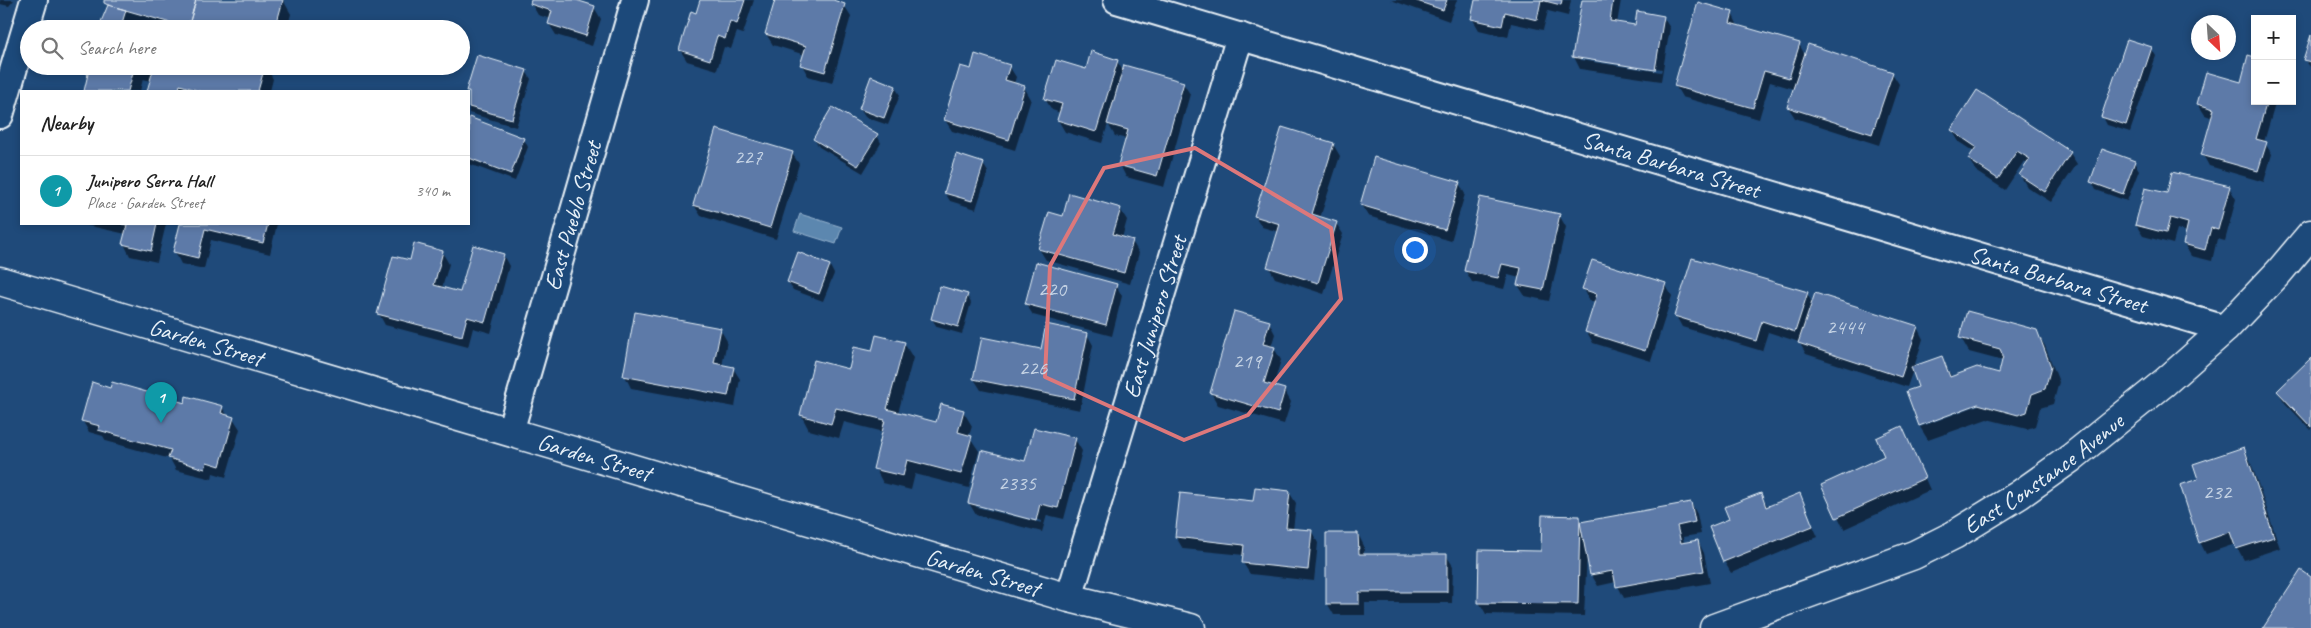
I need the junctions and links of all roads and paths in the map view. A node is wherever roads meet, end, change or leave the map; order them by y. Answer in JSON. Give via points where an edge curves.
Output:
{"nodes":[{"id":1,"x":34,"y":0,"type":"edge"},
{"id":2,"x":635,"y":0,"type":"edge"},
{"id":3,"x":1117,"y":0,"type":"edge"},
{"id":4,"x":28,"y":20,"type":"edge"},
{"id":5,"x":1240,"y":36,"type":"junction"},
{"id":6,"x":20,"y":47,"type":"edge"},
{"id":7,"x":0,"y":115,"type":"edge"},
{"id":8,"x":2311,"y":234,"type":"edge"},
{"id":9,"x":0,"y":281,"type":"edge"},
{"id":10,"x":2225,"y":329,"type":"junction"},
{"id":11,"x":510,"y":432,"type":"junction"},
{"id":12,"x":1069,"y":598,"type":"junction"},
{"id":13,"x":1716,"y":627,"type":"edge"},
{"id":14,"x":1191,"y":628,"type":"edge"}],
"edges":[{"from":1,"to":4,"type":"street"},
{"from":2,"to":11,"type":"street","name":"East Pueblo Street"},
{"from":3,"to":5,"type":"street","name":"Santa Barbara Street"},
{"from":5,"to":10,"type":"street","name":"Santa Barbara Street"},
{"from":5,"to":12,"type":"street","name":"East Junipero Street"},
{"from":6,"to":7,"type":"street"},
{"from":8,"to":10,"type":"street","name":"East Constance Avenue"},
{"from":9,"to":11,"type":"street","name":"Garden Street"},
{"from":10,"to":13,"type":"street","name":"East Constance Avenue","via":[[2071,458],[1954,535],[1914,555]]},
{"from":11,"to":12,"type":"street","name":"Garden Street"},
{"from":12,"to":14,"type":"street","name":"Garden Street"}]}
